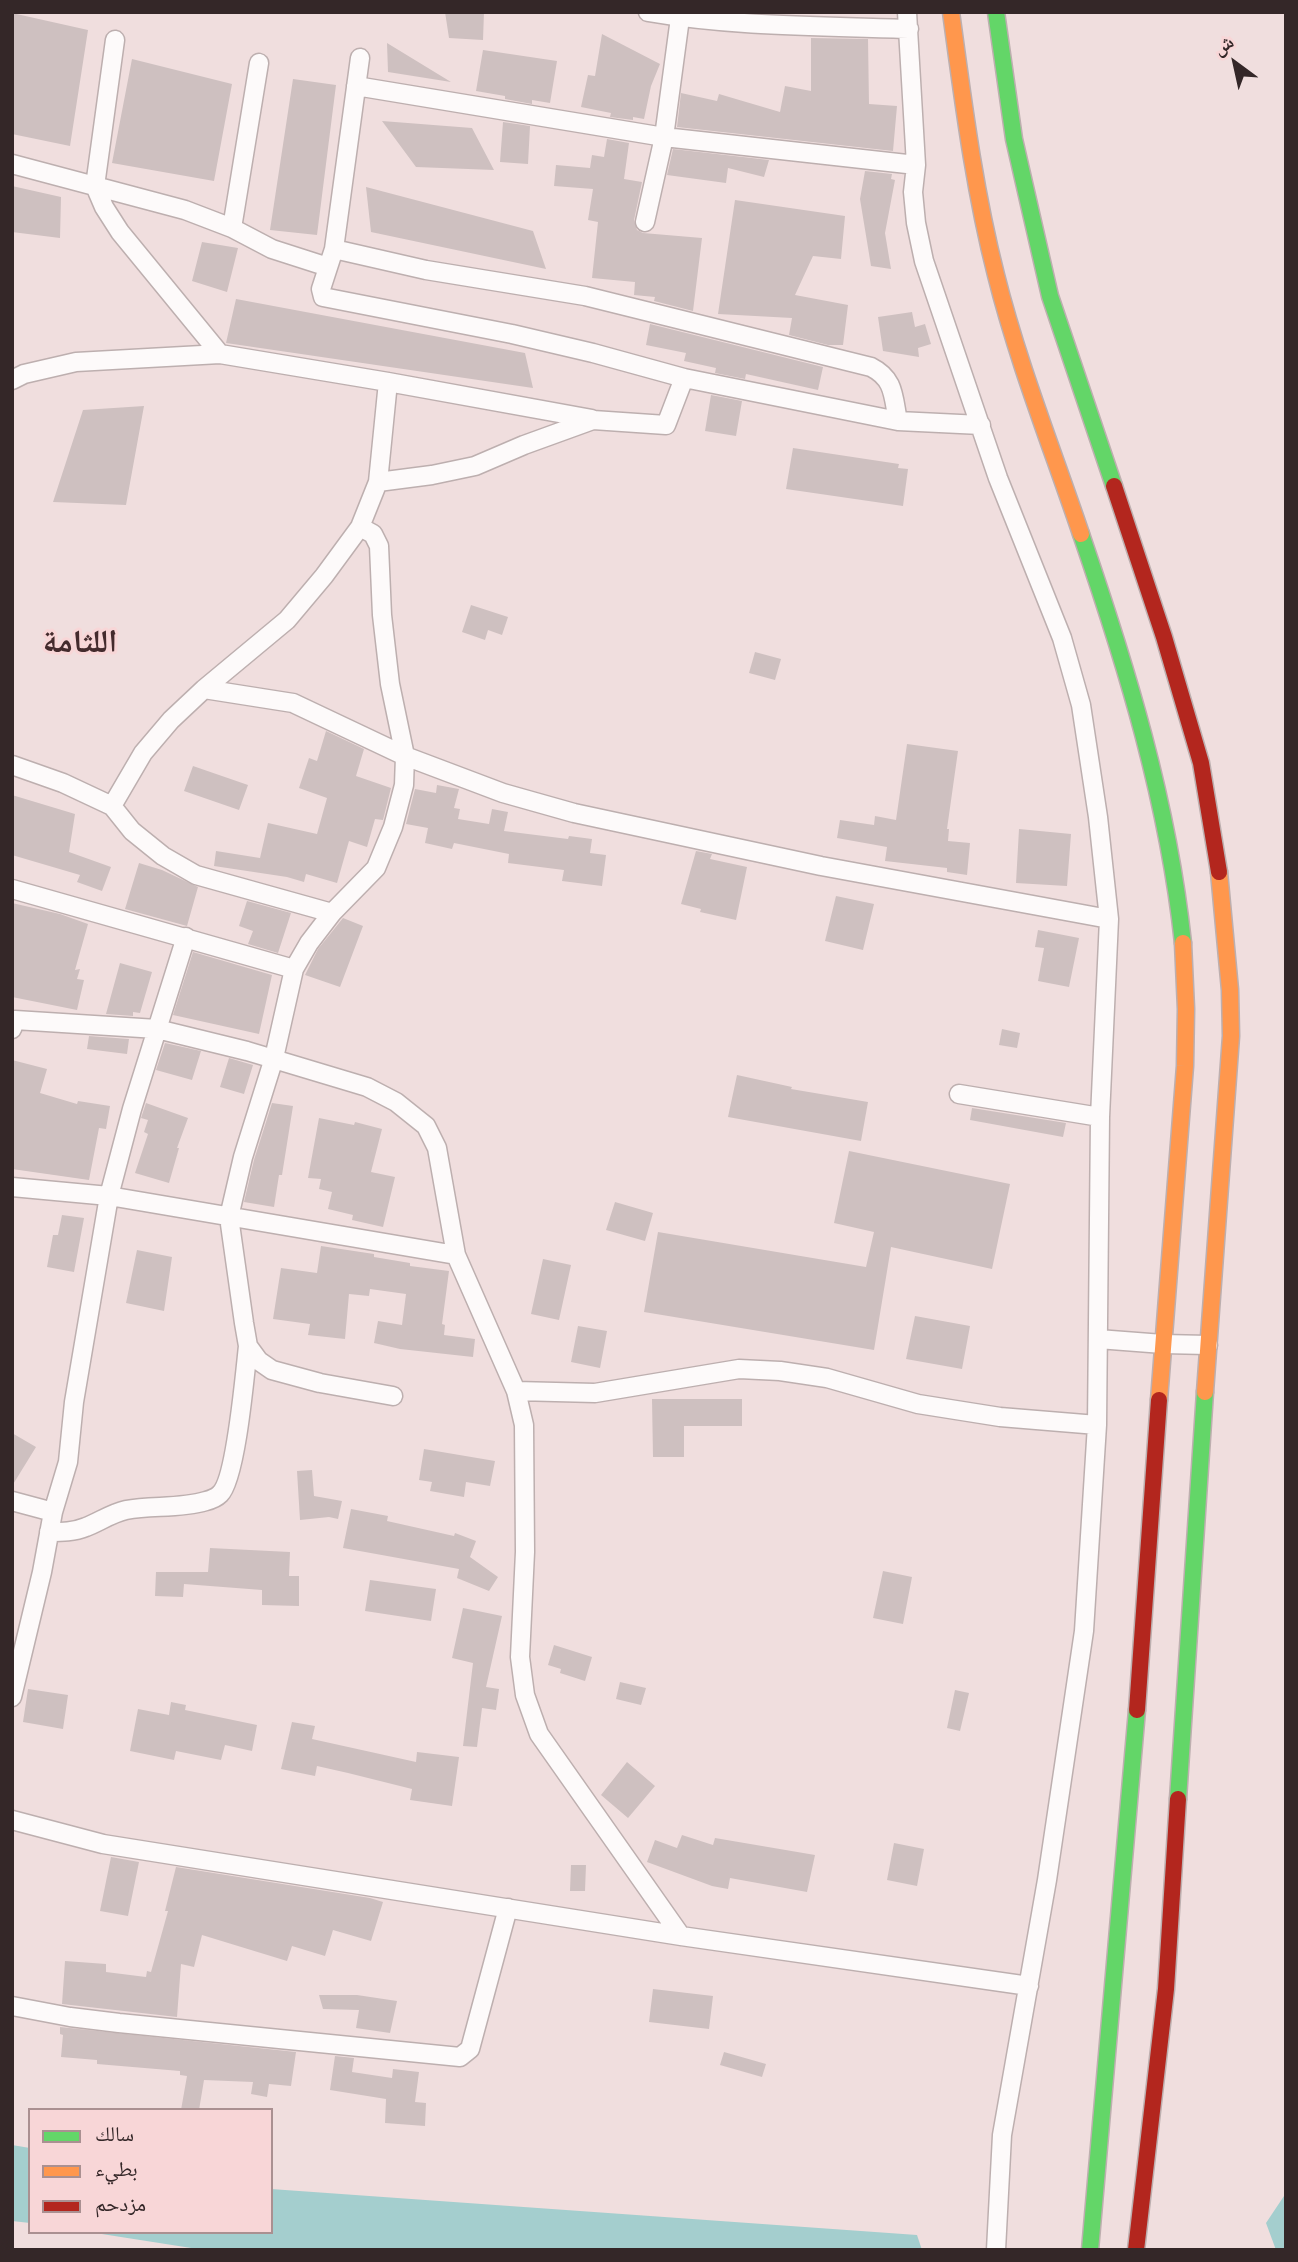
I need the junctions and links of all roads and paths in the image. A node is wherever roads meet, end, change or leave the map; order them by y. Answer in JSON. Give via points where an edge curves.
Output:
{"nodes":[{"id":1,"x":648,"y":12,"type":"edge"},
{"id":2,"x":951,"y":12,"type":"edge"},
{"id":3,"x":996,"y":12,"type":"edge"},
{"id":4,"x":680,"y":18,"type":"junction"},
{"id":5,"x":908,"y":21,"type":"edge"},
{"id":6,"x":115,"y":40,"type":"dead end"},
{"id":7,"x":360,"y":58,"type":"dead end"},
{"id":8,"x":259,"y":63,"type":"dead end"},
{"id":9,"x":356,"y":86,"type":"junction"},
{"id":10,"x":664,"y":136,"type":"junction"},
{"id":11,"x":12,"y":164,"type":"edge"},
{"id":12,"x":915,"y":165,"type":"junction"},
{"id":13,"x":95,"y":186,"type":"junction"},
{"id":14,"x":645,"y":222,"type":"dead end"},
{"id":15,"x":232,"y":228,"type":"junction"},
{"id":16,"x":334,"y":249,"type":"junction"},
{"id":17,"x":328,"y":267,"type":"junction"},
{"id":18,"x":220,"y":354,"type":"junction"},
{"id":19,"x":684,"y":378,"type":"junction"},
{"id":20,"x":12,"y":380,"type":"edge"},
{"id":21,"x":388,"y":382,"type":"junction"},
{"id":22,"x":593,"y":419,"type":"junction"},
{"id":23,"x":898,"y":421,"type":"junction"},
{"id":24,"x":981,"y":425,"type":"junction"},
{"id":25,"x":378,"y":482,"type":"junction"},
{"id":26,"x":360,"y":527,"type":"junction"},
{"id":27,"x":204,"y":689,"type":"junction"},
{"id":28,"x":405,"y":756,"type":"junction"},
{"id":29,"x":12,"y":765,"type":"edge"},
{"id":30,"x":112,"y":806,"type":"junction"},
{"id":31,"x":12,"y":889,"type":"edge"},
{"id":32,"x":332,"y":913,"type":"junction"},
{"id":33,"x":1109,"y":919,"type":"junction"},
{"id":34,"x":186,"y":937,"type":"junction"},
{"id":35,"x":294,"y":970,"type":"junction"},
{"id":36,"x":13,"y":1023,"type":"edge"},
{"id":37,"x":157,"y":1029,"type":"junction"},
{"id":38,"x":274,"y":1058,"type":"junction"},
{"id":39,"x":959,"y":1094,"type":"dead end"},
{"id":40,"x":1100,"y":1117,"type":"junction"},
{"id":41,"x":12,"y":1187,"type":"edge"},
{"id":42,"x":109,"y":1196,"type":"junction"},
{"id":43,"x":229,"y":1217,"type":"junction"},
{"id":44,"x":456,"y":1255,"type":"junction"},
{"id":45,"x":1098,"y":1339,"type":"junction"},
{"id":46,"x":1163,"y":1344,"type":"junction"},
{"id":47,"x":1208,"y":1345,"type":"junction"},
{"id":48,"x":248,"y":1346,"type":"junction"},
{"id":49,"x":516,"y":1391,"type":"junction"},
{"id":50,"x":393,"y":1396,"type":"dead end"},
{"id":51,"x":1097,"y":1424,"type":"junction"},
{"id":52,"x":12,"y":1501,"type":"edge"},
{"id":53,"x":53,"y":1513,"type":"junction"},
{"id":54,"x":49,"y":1532,"type":"junction"},
{"id":55,"x":12,"y":1697,"type":"edge"},
{"id":56,"x":12,"y":1820,"type":"edge"},
{"id":57,"x":508,"y":1908,"type":"junction"},
{"id":58,"x":681,"y":1936,"type":"junction"},
{"id":59,"x":1029,"y":1986,"type":"junction"},
{"id":60,"x":12,"y":2006,"type":"edge"},
{"id":61,"x":996,"y":2250,"type":"edge"},
{"id":62,"x":1090,"y":2250,"type":"edge"},
{"id":63,"x":1136,"y":2250,"type":"edge"}],
"edges":[{"from":1,"to":4,"type":"street"},
{"from":2,"to":46,"type":"main road","via":[[966,127],[990,251],[1136,707],[1178,894],[1187,1048]]},
{"from":3,"to":47,"type":"main road","via":[[1014,139],[1050,296],[1181,691],[1200,763],[1219,873],[1231,1036]]},
{"from":4,"to":5,"type":"street"},
{"from":4,"to":10,"type":"street"},
{"from":5,"to":12,"type":"street"},
{"from":6,"to":13,"type":"street"},
{"from":7,"to":9,"type":"street"},
{"from":8,"to":15,"type":"street"},
{"from":9,"to":10,"type":"street"},
{"from":9,"to":16,"type":"street"},
{"from":10,"to":12,"type":"street"},
{"from":10,"to":14,"type":"street"},
{"from":11,"to":13,"type":"street"},
{"from":12,"to":24,"type":"street","via":[[916,223],[924,261]]},
{"from":13,"to":15,"type":"street"},
{"from":13,"to":18,"type":"street","via":[[120,232]]},
{"from":15,"to":17,"type":"street"},
{"from":16,"to":17,"type":"street"},
{"from":16,"to":23,"type":"street","via":[[426,270],[585,296],[871,367],[891,385]]},
{"from":17,"to":19,"type":"street","via":[[321,289],[326,299],[526,337]]},
{"from":18,"to":20,"type":"street","via":[[76,362]]},
{"from":18,"to":21,"type":"street"},
{"from":19,"to":22,"type":"street","via":[[666,425]]},
{"from":19,"to":23,"type":"street"},
{"from":21,"to":22,"type":"street"},
{"from":21,"to":25,"type":"street"},
{"from":22,"to":25,"type":"street","via":[[475,466]]},
{"from":23,"to":24,"type":"street"},
{"from":24,"to":33,"type":"street","via":[[1062,638],[1081,705]]},
{"from":25,"to":26,"type":"street"},
{"from":26,"to":27,"type":"street","via":[[287,620]]},
{"from":26,"to":28,"type":"street","via":[[373,534],[379,546],[390,684]]},
{"from":27,"to":28,"type":"street","via":[[293,703]]},
{"from":27,"to":30,"type":"street","via":[[143,753]]},
{"from":28,"to":32,"type":"street","via":[[399,806],[376,868]]},
{"from":28,"to":33,"type":"street","via":[[503,793],[574,813],[821,866]]},
{"from":29,"to":30,"type":"street"},
{"from":30,"to":32,"type":"street","via":[[132,831],[197,875]]},
{"from":31,"to":34,"type":"street"},
{"from":32,"to":35,"type":"street"},
{"from":33,"to":40,"type":"street"},
{"from":34,"to":35,"type":"street"},
{"from":34,"to":37,"type":"street"},
{"from":35,"to":38,"type":"street"},
{"from":36,"to":37,"type":"street"},
{"from":37,"to":38,"type":"street"},
{"from":37,"to":42,"type":"street"},
{"from":38,"to":43,"type":"street"},
{"from":38,"to":44,"type":"street","via":[[367,1087],[426,1126],[437,1148]]},
{"from":39,"to":40,"type":"street"},
{"from":40,"to":45,"type":"street"},
{"from":41,"to":42,"type":"street"},
{"from":42,"to":43,"type":"street"},
{"from":42,"to":53,"type":"street","via":[[68,1462]]},
{"from":43,"to":44,"type":"street"},
{"from":43,"to":48,"type":"street"},
{"from":44,"to":49,"type":"street"},
{"from":45,"to":46,"type":"street"},
{"from":45,"to":51,"type":"street"},
{"from":46,"to":47,"type":"street"},
{"from":46,"to":62,"type":"main road","via":[[1140,1678]]},
{"from":47,"to":63,"type":"main road","via":[[1166,1989]]},
{"from":48,"to":50,"type":"street","via":[[272,1370]]},
{"from":48,"to":54,"type":"street","via":[[236,1439],[220,1494],[208,1501],[170,1508],[122,1511],[86,1528]]},
{"from":49,"to":51,"type":"street","via":[[595,1393],[739,1369],[780,1371],[827,1378],[918,1404],[1000,1417]]},
{"from":49,"to":58,"type":"street","via":[[526,1454],[520,1657],[525,1695],[538,1734]]},
{"from":51,"to":59,"type":"street","via":[[1084,1631]]},
{"from":52,"to":53,"type":"street"},
{"from":53,"to":54,"type":"street"},
{"from":54,"to":55,"type":"street"},
{"from":56,"to":57,"type":"street","via":[[103,1844]]},
{"from":57,"to":58,"type":"street"},
{"from":57,"to":60,"type":"street","via":[[470,2049],[460,2057],[119,2023]]},
{"from":58,"to":59,"type":"street"},
{"from":59,"to":61,"type":"street","via":[[1002,2135]]}]}
